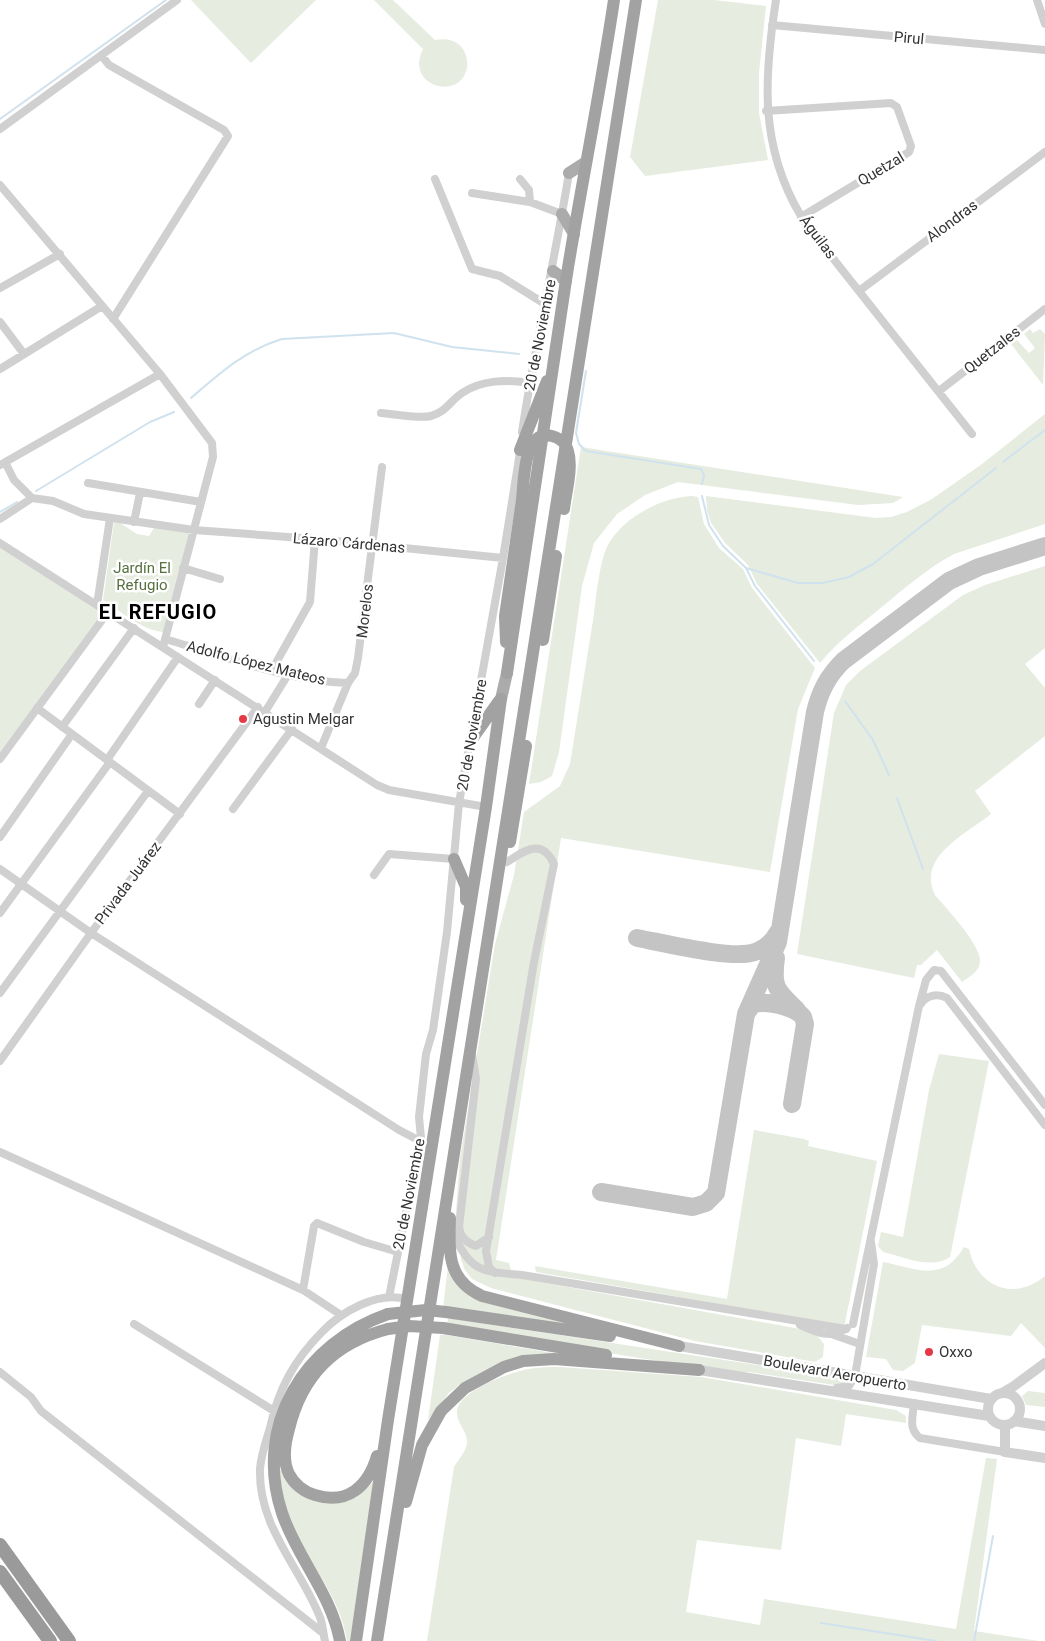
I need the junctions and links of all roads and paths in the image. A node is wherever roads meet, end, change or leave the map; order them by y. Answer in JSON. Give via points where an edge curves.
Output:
{"nodes":[{"id":1,"x":177,"y":0,"type":"edge"},
{"id":2,"x":614,"y":0,"type":"edge"},
{"id":3,"x":636,"y":0,"type":"edge"},
{"id":4,"x":776,"y":0,"type":"edge"},
{"id":5,"x":1036,"y":0,"type":"edge"},
{"id":6,"x":1045,"y":24,"type":"edge"},
{"id":7,"x":772,"y":26,"type":"junction"},
{"id":8,"x":1045,"y":50,"type":"edge"},
{"id":9,"x":101,"y":55,"type":"junction"},
{"id":10,"x":766,"y":111,"type":"junction"},
{"id":11,"x":0,"y":129,"type":"edge"},
{"id":12,"x":1045,"y":152,"type":"edge"},
{"id":13,"x":586,"y":162,"type":"junction"},
{"id":14,"x":569,"y":173,"type":"joint"},
{"id":15,"x":435,"y":179,"type":"dead end"},
{"id":16,"x":520,"y":179,"type":"dead end"},
{"id":17,"x":0,"y":185,"type":"edge"},
{"id":18,"x":472,"y":193,"type":"dead end"},
{"id":19,"x":530,"y":202,"type":"junction"},
{"id":20,"x":562,"y":214,"type":"junction"},
{"id":21,"x":801,"y":216,"type":"junction"},
{"id":22,"x":574,"y":234,"type":"junction"},
{"id":23,"x":60,"y":254,"type":"junction"},
{"id":24,"x":553,"y":271,"type":"junction"},
{"id":25,"x":566,"y":281,"type":"junction"},
{"id":26,"x":0,"y":288,"type":"edge"},
{"id":27,"x":859,"y":291,"type":"junction"},
{"id":28,"x":546,"y":304,"type":"junction"},
{"id":29,"x":102,"y":306,"type":"junction"},
{"id":30,"x":1045,"y":309,"type":"edge"},
{"id":31,"x":113,"y":319,"type":"junction"},
{"id":32,"x":0,"y":322,"type":"edge"},
{"id":33,"x":24,"y":354,"type":"junction"},
{"id":34,"x":555,"y":360,"type":"junction"},
{"id":35,"x":0,"y":369,"type":"edge"},
{"id":36,"x":160,"y":374,"type":"junction"},
{"id":37,"x":529,"y":383,"type":"junction"},
{"id":38,"x":938,"y":391,"type":"junction"},
{"id":39,"x":381,"y":413,"type":"dead end"},
{"id":40,"x":972,"y":434,"type":"dead end"},
{"id":41,"x":520,"y":450,"type":"junction"},
{"id":42,"x":3,"y":463,"type":"edge"},
{"id":43,"x":382,"y":467,"type":"dead end"},
{"id":44,"x":88,"y":484,"type":"dead end"},
{"id":45,"x":140,"y":493,"type":"junction"},
{"id":46,"x":32,"y":498,"type":"junction"},
{"id":47,"x":201,"y":502,"type":"junction"},
{"id":48,"x":110,"y":518,"type":"junction"},
{"id":49,"x":0,"y":519,"type":"edge"},
{"id":50,"x":134,"y":522,"type":"junction"},
{"id":51,"x":194,"y":530,"type":"junction"},
{"id":52,"x":315,"y":539,"type":"junction"},
{"id":53,"x":0,"y":543,"type":"edge"},
{"id":54,"x":373,"y":544,"type":"junction"},
{"id":55,"x":504,"y":558,"type":"junction"},
{"id":56,"x":183,"y":568,"type":"junction"},
{"id":57,"x":220,"y":579,"type":"dead end"},
{"id":58,"x":97,"y":605,"type":"junction"},
{"id":59,"x":108,"y":612,"type":"junction"},
{"id":60,"x":134,"y":628,"type":"junction"},
{"id":61,"x":164,"y":643,"type":"junction"},
{"id":62,"x":178,"y":657,"type":"junction"},
{"id":63,"x":272,"y":670,"type":"junction"},
{"id":64,"x":289,"y":673,"type":"junction"},
{"id":65,"x":507,"y":673,"type":"junction"},
{"id":66,"x":215,"y":680,"type":"junction"},
{"id":67,"x":348,"y":682,"type":"junction"},
{"id":68,"x":500,"y":699,"type":"junction"},
{"id":69,"x":199,"y":704,"type":"dead end"},
{"id":70,"x":37,"y":708,"type":"junction"},
{"id":71,"x":262,"y":710,"type":"junction"},
{"id":72,"x":62,"y":727,"type":"junction"},
{"id":73,"x":292,"y":729,"type":"junction"},
{"id":74,"x":72,"y":734,"type":"junction"},
{"id":75,"x":472,"y":739,"type":"junction"},
{"id":76,"x":321,"y":748,"type":"junction"},
{"id":77,"x":0,"y":759,"type":"edge"},
{"id":78,"x":108,"y":761,"type":"junction"},
{"id":79,"x":148,"y":791,"type":"junction"},
{"id":80,"x":459,"y":803,"type":"junction"},
{"id":81,"x":486,"y":807,"type":"junction"},
{"id":82,"x":233,"y":809,"type":"dead end"},
{"id":83,"x":180,"y":814,"type":"junction"},
{"id":84,"x":0,"y":837,"type":"edge"},
{"id":85,"x":454,"y":860,"type":"junction"},
{"id":86,"x":507,"y":862,"type":"junction"},
{"id":87,"x":0,"y":869,"type":"edge"},
{"id":88,"x":374,"y":875,"type":"dead end"},
{"id":89,"x":20,"y":885,"type":"junction"},
{"id":90,"x":60,"y":912,"type":"junction"},
{"id":91,"x":0,"y":913,"type":"edge"},
{"id":92,"x":467,"y":923,"type":"junction"},
{"id":93,"x":90,"y":933,"type":"junction"},
{"id":94,"x":486,"y":941,"type":"junction"},
{"id":95,"x":0,"y":994,"type":"edge"},
{"id":96,"x":919,"y":1006,"type":"junction"},
{"id":97,"x":470,"y":1047,"type":"junction"},
{"id":98,"x":0,"y":1062,"type":"edge"},
{"id":99,"x":1045,"y":1105,"type":"edge"},
{"id":100,"x":1045,"y":1125,"type":"edge"},
{"id":101,"x":420,"y":1141,"type":"junction"},
{"id":102,"x":0,"y":1152,"type":"edge"},
{"id":103,"x":453,"y":1158,"type":"junction"},
{"id":104,"x":450,"y":1229,"type":"junction"},
{"id":105,"x":489,"y":1237,"type":"junction"},
{"id":106,"x":871,"y":1240,"type":"junction"},
{"id":107,"x":398,"y":1252,"type":"junction"},
{"id":108,"x":495,"y":1273,"type":"junction"},
{"id":109,"x":303,"y":1290,"type":"junction"},
{"id":110,"x":389,"y":1297,"type":"junction"},
{"id":111,"x":406,"y":1299,"type":"junction"},
{"id":112,"x":341,"y":1315,"type":"junction"},
{"id":113,"x":865,"y":1319,"type":"junction"},
{"id":114,"x":792,"y":1320,"type":"junction"},
{"id":115,"x":134,"y":1324,"type":"dead end"},
{"id":116,"x":853,"y":1324,"type":"junction"},
{"id":117,"x":846,"y":1329,"type":"junction"},
{"id":118,"x":834,"y":1335,"type":"junction"},
{"id":119,"x":860,"y":1344,"type":"junction"},
{"id":120,"x":679,"y":1346,"type":"junction"},
{"id":121,"x":1045,"y":1363,"type":"edge"},
{"id":122,"x":699,"y":1370,"type":"junction"},
{"id":123,"x":0,"y":1372,"type":"edge"},
{"id":124,"x":741,"y":1376,"type":"junction"},
{"id":125,"x":855,"y":1376,"type":"junction"},
{"id":126,"x":1002,"y":1393,"type":"junction"},
{"id":127,"x":991,"y":1399,"type":"junction"},
{"id":128,"x":914,"y":1403,"type":"junction"},
{"id":129,"x":274,"y":1412,"type":"junction"},
{"id":130,"x":989,"y":1416,"type":"junction"},
{"id":131,"x":388,"y":1420,"type":"junction"},
{"id":132,"x":1009,"y":1423,"type":"junction"},
{"id":133,"x":1045,"y":1426,"type":"edge"},
{"id":134,"x":1005,"y":1452,"type":"junction"},
{"id":135,"x":1045,"y":1458,"type":"edge"},
{"id":136,"x":0,"y":1545,"type":"edge"},
{"id":137,"x":0,"y":1572,"type":"edge"},
{"id":138,"x":384,"y":1596,"type":"junction"},
{"id":139,"x":323,"y":1632,"type":"junction"},
{"id":140,"x":50,"y":1641,"type":"edge"},
{"id":141,"x":69,"y":1641,"type":"edge"},
{"id":142,"x":325,"y":1641,"type":"edge"},
{"id":143,"x":340,"y":1641,"type":"edge"},
{"id":144,"x":356,"y":1641,"type":"edge"},
{"id":145,"x":378,"y":1641,"type":"edge"}],
"edges":[{"from":1,"to":9,"type":"street"},
{"from":2,"to":13,"type":"highway"},
{"from":3,"to":94,"type":"highway"},
{"from":4,"to":7,"type":"street","name":"Águilas"},
{"from":5,"to":6,"type":"street"},
{"from":7,"to":8,"type":"street","name":"Pirul"},
{"from":7,"to":10,"type":"street","name":"Águilas"},
{"from":9,"to":11,"type":"street"},
{"from":9,"to":31,"type":"street","via":[[110,65],[224,130],[228,136]]},
{"from":10,"to":21,"type":"street","name":"Águilas","via":[[778,167]]},
{"from":10,"to":21,"type":"street","name":"Quetzal","via":[[891,103],[897,107],[911,146],[909,152]]},
{"from":12,"to":27,"type":"street","name":"Alondras"},
{"from":13,"to":14,"type":"main road"},
{"from":13,"to":22,"type":"highway"},
{"from":14,"to":20,"type":"street","name":"20 de Noviembre"},
{"from":15,"to":28,"type":"street","via":[[472,269],[500,276]]},
{"from":16,"to":19,"type":"street","via":[[529,190]]},
{"from":17,"to":23,"type":"street"},
{"from":18,"to":19,"type":"street"},
{"from":19,"to":20,"type":"street"},
{"from":20,"to":22,"type":"main road"},
{"from":20,"to":24,"type":"street","name":"20 de Noviembre"},
{"from":21,"to":27,"type":"street","name":"Águilas"},
{"from":22,"to":25,"type":"highway"},
{"from":23,"to":26,"type":"street"},
{"from":23,"to":29,"type":"street"},
{"from":24,"to":25,"type":"main road"},
{"from":24,"to":28,"type":"street","name":"20 de Noviembre"},
{"from":25,"to":34,"type":"highway"},
{"from":27,"to":38,"type":"street","name":"Águilas"},
{"from":28,"to":37,"type":"street","name":"20 de Noviembre"},
{"from":29,"to":31,"type":"street"},
{"from":29,"to":33,"type":"street"},
{"from":30,"to":38,"type":"street","name":"Quetzales"},
{"from":31,"to":36,"type":"street"},
{"from":32,"to":33,"type":"street"},
{"from":33,"to":35,"type":"street"},
{"from":34,"to":41,"type":"highway"},
{"from":34,"to":65,"type":"highway"},
{"from":36,"to":42,"type":"street"},
{"from":36,"to":47,"type":"street","via":[[212,443],[213,457]]},
{"from":37,"to":39,"type":"street","via":[[512,380],[484,384],[462,394],[447,409],[430,416]]},
{"from":37,"to":41,"type":"street","name":"20 de Noviembre"},
{"from":38,"to":40,"type":"street","name":"Águilas"},
{"from":41,"to":55,"type":"street","name":"20 de Noviembre"},
{"from":42,"to":46,"type":"street"},
{"from":43,"to":54,"type":"street","name":"Morelos"},
{"from":44,"to":45,"type":"street"},
{"from":45,"to":47,"type":"street"},
{"from":45,"to":50,"type":"street"},
{"from":46,"to":48,"type":"street","name":"Lázaro Cárdenas","via":[[53,501],[84,514]]},
{"from":46,"to":49,"type":"street"},
{"from":47,"to":51,"type":"street"},
{"from":48,"to":50,"type":"street","name":"Lázaro Cárdenas"},
{"from":48,"to":58,"type":"street"},
{"from":50,"to":51,"type":"street","name":"Lázaro Cárdenas"},
{"from":51,"to":52,"type":"street","name":"Lázaro Cárdenas"},
{"from":51,"to":56,"type":"street"},
{"from":52,"to":54,"type":"street","name":"Lázaro Cárdenas"},
{"from":52,"to":63,"type":"street","via":[[310,602]]},
{"from":53,"to":58,"type":"street"},
{"from":54,"to":55,"type":"street","name":"Lázaro Cárdenas"},
{"from":54,"to":67,"type":"street","name":"Morelos","via":[[362,635],[355,673]]},
{"from":55,"to":75,"type":"street","name":"20 de Noviembre"},
{"from":56,"to":57,"type":"street"},
{"from":56,"to":61,"type":"street"},
{"from":58,"to":59,"type":"street"},
{"from":59,"to":60,"type":"street"},
{"from":59,"to":70,"type":"street"},
{"from":60,"to":61,"type":"street"},
{"from":60,"to":72,"type":"street"},
{"from":61,"to":62,"type":"street"},
{"from":61,"to":63,"type":"street","name":"Adolfo López Mateos"},
{"from":62,"to":66,"type":"street"},
{"from":62,"to":78,"type":"street"},
{"from":63,"to":64,"type":"street","name":"Adolfo López Mateos"},
{"from":64,"to":67,"type":"street","name":"Adolfo López Mateos","via":[[328,682]]},
{"from":64,"to":71,"type":"street","name":"Privada Juárez"},
{"from":65,"to":68,"type":"main road"},
{"from":65,"to":86,"type":"highway","bridge":true,"via":[[505,616],[530,447],[540,437],[552,436],[564,443],[568,452],[564,509]]},
{"from":66,"to":69,"type":"street"},
{"from":66,"to":71,"type":"street"},
{"from":67,"to":76,"type":"street","name":"Morelos"},
{"from":68,"to":75,"type":"highway"},
{"from":68,"to":81,"type":"highway"},
{"from":70,"to":72,"type":"street"},
{"from":70,"to":77,"type":"street"},
{"from":71,"to":73,"type":"street"},
{"from":71,"to":83,"type":"street","name":"Privada Juárez"},
{"from":72,"to":74,"type":"street"},
{"from":73,"to":76,"type":"street"},
{"from":73,"to":82,"type":"street"},
{"from":74,"to":78,"type":"street"},
{"from":74,"to":84,"type":"street"},
{"from":75,"to":80,"type":"street","name":"20 de Noviembre"},
{"from":76,"to":80,"type":"street","via":[[389,790]]},
{"from":78,"to":79,"type":"street"},
{"from":78,"to":89,"type":"street"},
{"from":79,"to":83,"type":"street"},
{"from":79,"to":90,"type":"street"},
{"from":80,"to":81,"type":"street"},
{"from":80,"to":85,"type":"street","name":"20 de Noviembre"},
{"from":81,"to":92,"type":"highway"},
{"from":83,"to":93,"type":"street","name":"Privada Juárez"},
{"from":85,"to":88,"type":"street","via":[[389,854]]},
{"from":85,"to":92,"type":"highway","via":[[466,887]]},
{"from":85,"to":101,"type":"street","name":"20 de Noviembre","via":[[433,1030],[426,1054],[419,1117]]},
{"from":86,"to":94,"type":"highway"},
{"from":86,"to":105,"type":"street","via":[[526,849],[539,848],[549,854],[554,864],[534,962]]},
{"from":87,"to":89,"type":"street"},
{"from":89,"to":90,"type":"street"},
{"from":89,"to":91,"type":"street"},
{"from":90,"to":93,"type":"street"},
{"from":90,"to":95,"type":"street"},
{"from":92,"to":111,"type":"highway"},
{"from":93,"to":98,"type":"street","name":"Privada Juárez"},
{"from":93,"to":101,"type":"street"},
{"from":94,"to":97,"type":"highway"},
{"from":96,"to":99,"type":"street","via":[[926,980],[934,970],[941,971]]},
{"from":96,"to":100,"type":"street","via":[[934,995],[947,998]]},
{"from":96,"to":106,"type":"street"},
{"from":97,"to":103,"type":"highway"},
{"from":97,"to":105,"type":"street","via":[[476,1079],[459,1227],[463,1238],[476,1246]]},
{"from":101,"to":107,"type":"street","name":"20 de Noviembre"},
{"from":102,"to":109,"type":"street"},
{"from":103,"to":104,"type":"highway"},
{"from":103,"to":138,"type":"highway"},
{"from":104,"to":108,"type":"street","via":[[474,1266]]},
{"from":104,"to":120,"type":"highway","via":[[452,1263],[463,1285],[473,1292]]},
{"from":105,"to":108,"type":"street","via":[[487,1261]]},
{"from":106,"to":113,"type":"street","via":[[875,1258]]},
{"from":106,"to":116,"type":"street"},
{"from":107,"to":109,"type":"street","via":[[317,1223]]},
{"from":107,"to":110,"type":"street","name":"20 de Noviembre"},
{"from":108,"to":114,"type":"street"},
{"from":109,"to":112,"type":"street"},
{"from":110,"to":111,"type":"street"},
{"from":110,"to":112,"type":"street"},
{"from":111,"to":131,"type":"highway"},
{"from":112,"to":129,"type":"street","via":[[295,1363],[284,1382]]},
{"from":113,"to":116,"type":"street"},
{"from":113,"to":119,"type":"street"},
{"from":114,"to":117,"type":"street"},
{"from":114,"to":118,"type":"street","via":[[820,1333]]},
{"from":115,"to":129,"type":"street"},
{"from":116,"to":117,"type":"street"},
{"from":117,"to":118,"type":"street"},
{"from":118,"to":119,"type":"street"},
{"from":119,"to":125,"type":"street"},
{"from":120,"to":125,"type":"street","name":"Boulevard Aeropuerto"},
{"from":120,"to":143,"type":"highway","bridge":true,"via":[[426,1310],[388,1314],[346,1333],[314,1360],[289,1398],[275,1446],[275,1477],[282,1513],[328,1602]]},
{"from":121,"to":126,"type":"street"},
{"from":122,"to":124,"type":"street","name":"Boulevard Aeropuerto"},
{"from":122,"to":131,"type":"highway","bridge":true,"via":[[443,1328],[409,1326],[388,1329],[341,1349],[308,1382],[295,1406],[287,1436],[285,1456],[289,1473],[302,1489],[322,1497],[334,1499],[354,1493],[369,1476],[376,1461]]},
{"from":122,"to":138,"type":"highway","via":[[554,1360],[523,1361],[504,1367],[465,1388],[441,1411],[422,1445]]},
{"from":123,"to":139,"type":"street","via":[[32,1397],[41,1411]]},
{"from":124,"to":125,"type":"street","via":[[843,1389]]},
{"from":124,"to":128,"type":"street","name":"Boulevard Aeropuerto"},
{"from":125,"to":127,"type":"street","name":"Boulevard Aeropuerto"},
{"from":126,"to":127,"type":"street"},
{"from":126,"to":132,"type":"street","via":[[1012,1395],[1018,1403],[1019,1414]]},
{"from":127,"to":130,"type":"street"},
{"from":128,"to":130,"type":"street","name":"Boulevard Aeropuerto"},
{"from":128,"to":134,"type":"street","via":[[912,1426],[920,1438]]},
{"from":129,"to":139,"type":"street","via":[[260,1467],[267,1516],[320,1616]]},
{"from":130,"to":132,"type":"street","via":[[995,1423]]},
{"from":131,"to":144,"type":"highway"},
{"from":132,"to":133,"type":"street"},
{"from":132,"to":134,"type":"street"},
{"from":134,"to":135,"type":"street"},
{"from":136,"to":141,"type":"highway"},
{"from":137,"to":140,"type":"highway"},
{"from":138,"to":145,"type":"highway"},
{"from":139,"to":142,"type":"street"}]}
